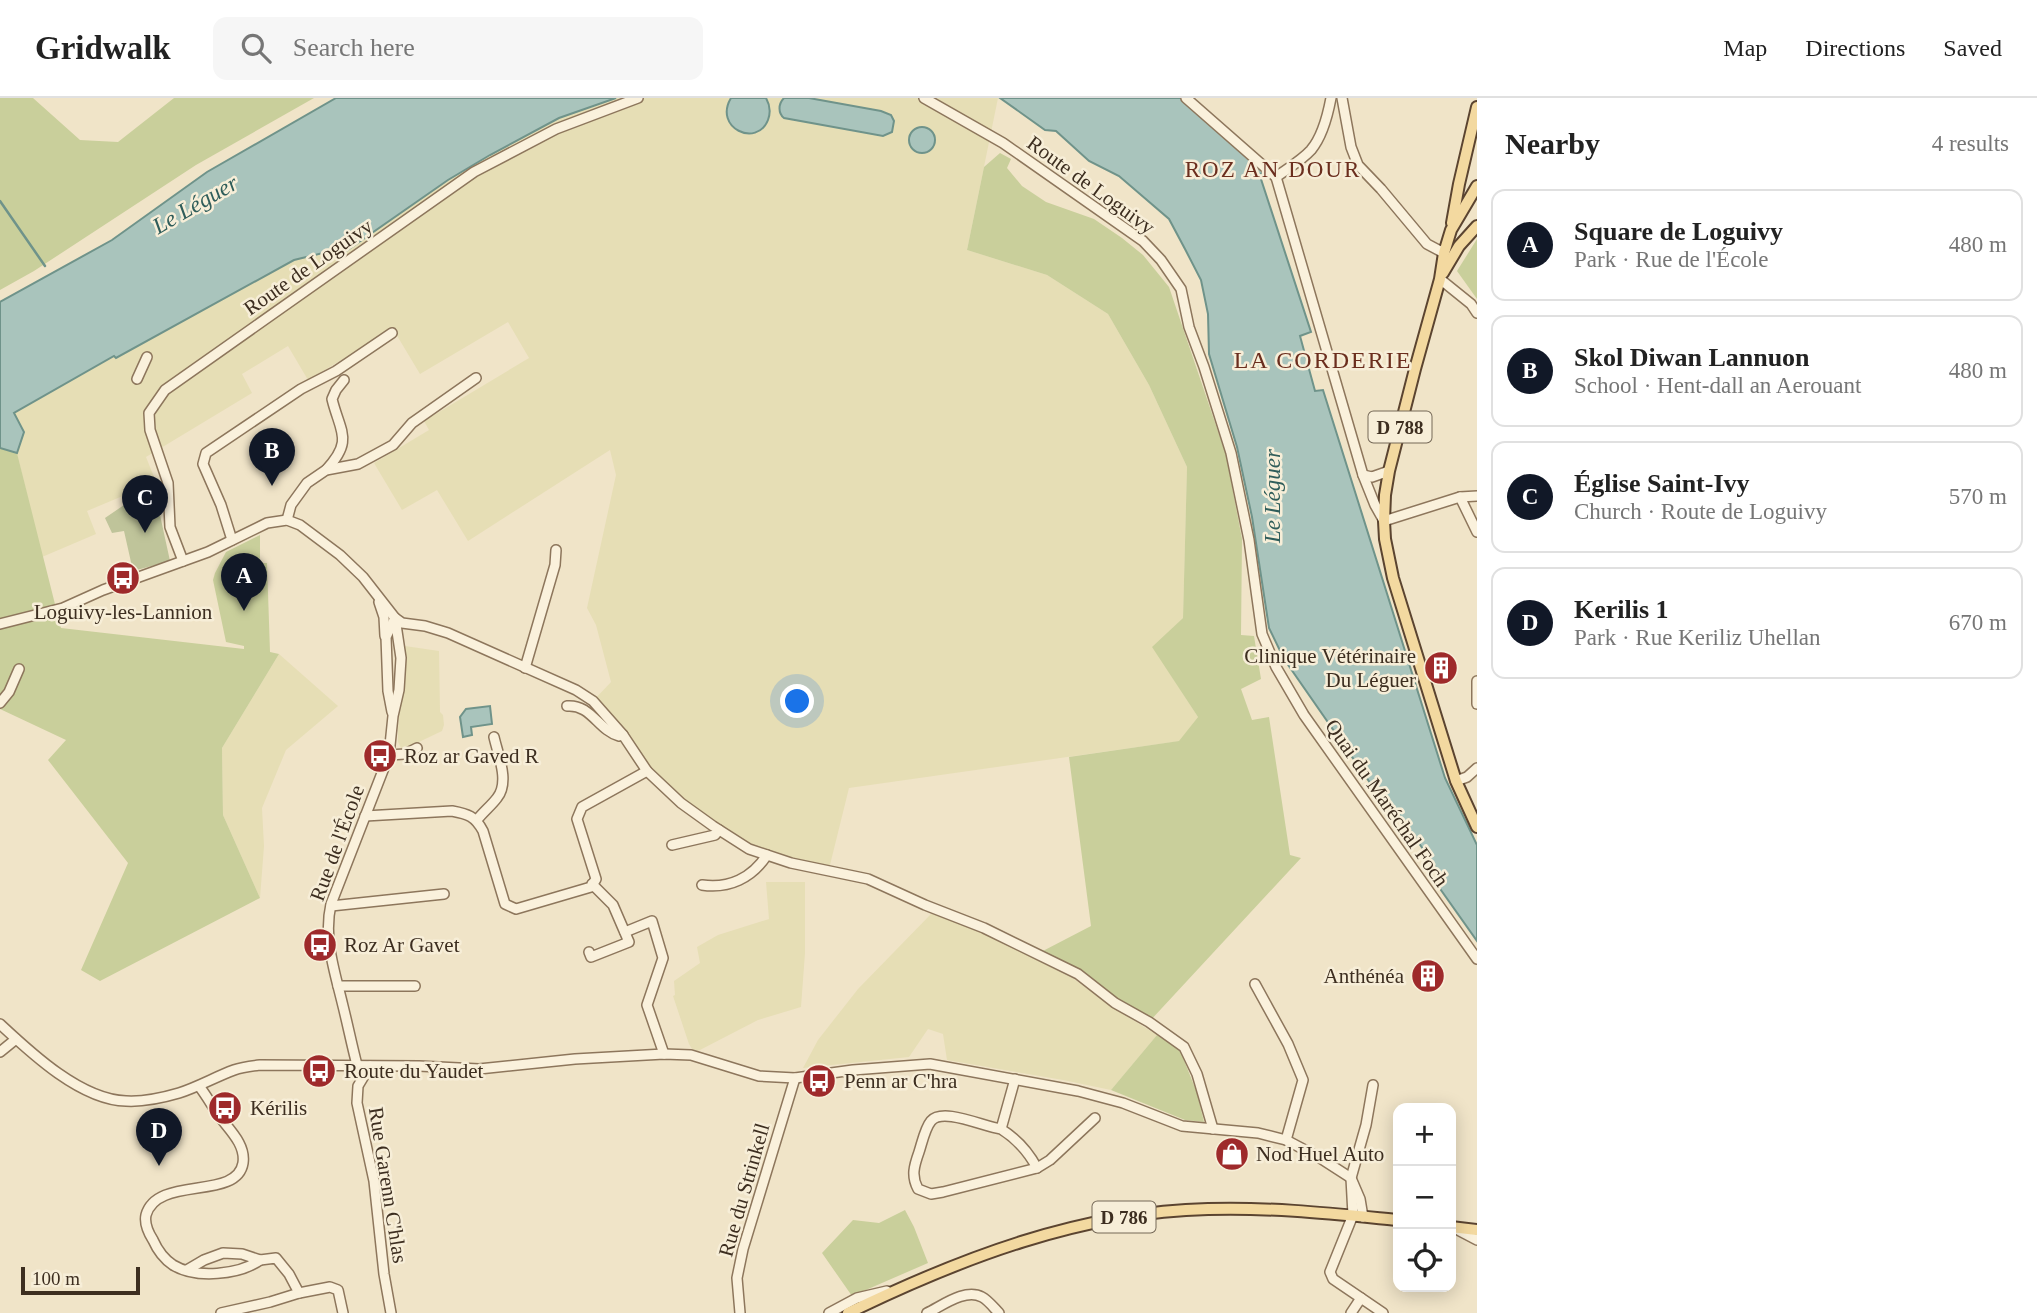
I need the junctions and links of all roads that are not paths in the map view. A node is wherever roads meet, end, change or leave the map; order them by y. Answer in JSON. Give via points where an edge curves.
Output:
{"nodes":[{"id":1,"x":638,"y":98,"type":"edge"},
{"id":2,"x":924,"y":98,"type":"edge"},
{"id":3,"x":1186,"y":98,"type":"edge"},
{"id":4,"x":1331,"y":98,"type":"edge"},
{"id":5,"x":1342,"y":98,"type":"edge"},
{"id":6,"x":1477,"y":107,"type":"edge"},
{"id":7,"x":1276,"y":177,"type":"junction"},
{"id":8,"x":1477,"y":186,"type":"edge"},
{"id":9,"x":1477,"y":226,"type":"edge"},
{"id":10,"x":1451,"y":230,"type":"junction"},
{"id":11,"x":1444,"y":253,"type":"junction"},
{"id":12,"x":1440,"y":279,"type":"junction"},
{"id":13,"x":1477,"y":313,"type":"edge"},
{"id":14,"x":393,"y":333,"type":"dead end"},
{"id":15,"x":147,"y":357,"type":"dead end"},
{"id":16,"x":476,"y":378,"type":"dead end"},
{"id":17,"x":137,"y":379,"type":"dead end"},
{"id":18,"x":344,"y":380,"type":"dead end"},
{"id":19,"x":326,"y":470,"type":"junction"},
{"id":20,"x":1388,"y":471,"type":"junction"},
{"id":21,"x":1363,"y":475,"type":"junction"},
{"id":22,"x":1477,"y":496,"type":"edge"},
{"id":23,"x":1460,"y":497,"type":"junction"},
{"id":24,"x":287,"y":520,"type":"junction"},
{"id":25,"x":1384,"y":521,"type":"junction"},
{"id":26,"x":1477,"y":532,"type":"edge"},
{"id":27,"x":232,"y":540,"type":"junction"},
{"id":28,"x":1249,"y":541,"type":"joint"},
{"id":29,"x":556,"y":550,"type":"dead end"},
{"id":30,"x":183,"y":561,"type":"junction"},
{"id":31,"x":362,"y":577,"type":"junction"},
{"id":32,"x":395,"y":618,"type":"junction"},
{"id":33,"x":0,"y":624,"type":"edge"},
{"id":34,"x":386,"y":637,"type":"junction"},
{"id":35,"x":525,"y":668,"type":"junction"},
{"id":36,"x":19,"y":669,"type":"dead end"},
{"id":37,"x":1477,"y":681,"type":"edge"},
{"id":38,"x":0,"y":703,"type":"edge"},
{"id":39,"x":1477,"y":704,"type":"edge"},
{"id":40,"x":567,"y":706,"type":"dead end"},
{"id":41,"x":393,"y":716,"type":"junction"},
{"id":42,"x":623,"y":735,"type":"junction"},
{"id":43,"x":494,"y":737,"type":"dead end"},
{"id":44,"x":417,"y":748,"type":"dead end"},
{"id":45,"x":388,"y":755,"type":"junction"},
{"id":46,"x":1477,"y":768,"type":"edge"},
{"id":47,"x":646,"y":771,"type":"junction"},
{"id":48,"x":1457,"y":781,"type":"junction"},
{"id":49,"x":365,"y":816,"type":"junction"},
{"id":50,"x":477,"y":820,"type":"junction"},
{"id":51,"x":1477,"y":827,"type":"edge"},
{"id":52,"x":719,"y":830,"type":"junction"},
{"id":53,"x":672,"y":845,"type":"dead end"},
{"id":54,"x":767,"y":855,"type":"junction"},
{"id":55,"x":594,"y":881,"type":"junction"},
{"id":56,"x":702,"y":885,"type":"dead end"},
{"id":57,"x":444,"y":894,"type":"dead end"},
{"id":58,"x":331,"y":906,"type":"junction"},
{"id":59,"x":625,"y":932,"type":"junction"},
{"id":60,"x":589,"y":952,"type":"dead end"},
{"id":61,"x":1477,"y":959,"type":"edge"},
{"id":62,"x":1255,"y":984,"type":"dead end"},
{"id":63,"x":338,"y":986,"type":"junction"},
{"id":64,"x":415,"y":986,"type":"dead end"},
{"id":65,"x":0,"y":1024,"type":"edge"},
{"id":66,"x":16,"y":1039,"type":"junction"},
{"id":67,"x":0,"y":1052,"type":"edge"},
{"id":68,"x":664,"y":1054,"type":"junction"},
{"id":69,"x":356,"y":1065,"type":"junction"},
{"id":70,"x":370,"y":1066,"type":"junction"},
{"id":71,"x":794,"y":1078,"type":"junction"},
{"id":72,"x":1015,"y":1079,"type":"junction"},
{"id":73,"x":1373,"y":1085,"type":"dead end"},
{"id":74,"x":199,"y":1086,"type":"junction"},
{"id":75,"x":1096,"y":1118,"type":"dead end"},
{"id":76,"x":1001,"y":1129,"type":"junction"},
{"id":77,"x":1213,"y":1129,"type":"junction"},
{"id":78,"x":1286,"y":1140,"type":"junction"},
{"id":79,"x":1037,"y":1168,"type":"junction"},
{"id":80,"x":1351,"y":1178,"type":"junction"},
{"id":81,"x":1358,"y":1216,"type":"junction"},
{"id":82,"x":1393,"y":1220,"type":"edge"},
{"id":83,"x":1456,"y":1228,"type":"edge"},
{"id":84,"x":1455,"y":1229,"type":"edge"},
{"id":85,"x":1477,"y":1230,"type":"edge"},
{"id":86,"x":1477,"y":1240,"type":"edge"},
{"id":87,"x":260,"y":1259,"type":"junction"},
{"id":88,"x":187,"y":1270,"type":"junction"},
{"id":89,"x":906,"y":1287,"type":"junction"},
{"id":90,"x":299,"y":1293,"type":"junction"},
{"id":91,"x":1360,"y":1298,"type":"junction"},
{"id":92,"x":221,"y":1313,"type":"edge"},
{"id":93,"x":342,"y":1313,"type":"edge"},
{"id":94,"x":391,"y":1313,"type":"edge"},
{"id":95,"x":740,"y":1313,"type":"edge"},
{"id":96,"x":829,"y":1313,"type":"edge"},
{"id":97,"x":848,"y":1313,"type":"edge"},
{"id":98,"x":927,"y":1313,"type":"edge"},
{"id":99,"x":999,"y":1313,"type":"edge"},
{"id":100,"x":1351,"y":1313,"type":"edge"},
{"id":101,"x":1383,"y":1313,"type":"edge"}],
"edges":[{"from":1,"to":30,"type":"street","name":"Route de Loguivy","via":[[556,129],[474,172],[165,390],[149,414],[150,430],[168,483],[170,527]]},
{"from":2,"to":28,"type":"street","name":"Route de Loguivy","via":[[1003,143],[1143,241],[1161,260],[1181,289],[1231,453]]},
{"from":3,"to":7,"type":"street"},
{"from":4,"to":7,"type":"street","via":[[1311,150]]},
{"from":5,"to":11,"type":"street","via":[[1358,165],[1427,244]]},
{"from":6,"to":10,"type":"main road"},
{"from":7,"to":21,"type":"street"},
{"from":8,"to":10,"type":"main road","number":"D 788"},
{"from":9,"to":12,"type":"main road"},
{"from":10,"to":11,"type":"main road","number":"D 788"},
{"from":11,"to":12,"type":"main road","number":"D 788"},
{"from":12,"to":13,"type":"street"},
{"from":12,"to":20,"type":"main road","number":"D 788"},
{"from":14,"to":27,"type":"street","via":[[206,453],[203,464]]},
{"from":15,"to":17,"type":"street"},
{"from":16,"to":19,"type":"street","via":[[412,423],[393,444],[358,464]]},
{"from":18,"to":19,"type":"street","via":[[332,399],[344,433],[338,457]]},
{"from":19,"to":24,"type":"street","via":[[307,483],[291,505]]},
{"from":20,"to":21,"type":"street"},
{"from":20,"to":25,"type":"main road","number":"D 788"},
{"from":21,"to":25,"type":"street"},
{"from":22,"to":23,"type":"street"},
{"from":23,"to":25,"type":"street"},
{"from":23,"to":26,"type":"street"},
{"from":24,"to":27,"type":"street","via":[[267,523]]},
{"from":24,"to":31,"type":"street","via":[[340,555]]},
{"from":25,"to":48,"type":"main road","number":"D 788","via":[[1393,578]]},
{"from":27,"to":30,"type":"street"},
{"from":28,"to":61,"type":"street","name":"Quai du Maréchal Foch","via":[[1262,634],[1276,667],[1312,726]]},
{"from":29,"to":35,"type":"street"},
{"from":30,"to":33,"type":"street","via":[[63,608]]},
{"from":31,"to":32,"type":"street"},
{"from":31,"to":34,"type":"street","via":[[382,610]]},
{"from":32,"to":34,"type":"street","name":"Rue de l'École"},
{"from":32,"to":35,"type":"street","via":[[448,633]]},
{"from":32,"to":41,"type":"street","name":"Rue de l'École","via":[[401,659]]},
{"from":34,"to":41,"type":"street","name":"Rue de l'École"},
{"from":35,"to":42,"type":"street","via":[[593,701]]},
{"from":36,"to":38,"type":"street"},
{"from":37,"to":39,"type":"street"},
{"from":40,"to":42,"type":"street","via":[[586,710],[606,731]]},
{"from":41,"to":45,"type":"street","name":"Rue de l'École"},
{"from":42,"to":47,"type":"street"},
{"from":43,"to":50,"type":"street","via":[[503,786]]},
{"from":44,"to":45,"type":"street"},
{"from":45,"to":49,"type":"street","name":"Rue de l'École"},
{"from":46,"to":48,"type":"street"},
{"from":47,"to":52,"type":"street"},
{"from":47,"to":55,"type":"street","via":[[582,807],[577,819]]},
{"from":48,"to":51,"type":"main road","number":"D 788"},
{"from":49,"to":50,"type":"street","via":[[452,811]]},
{"from":49,"to":58,"type":"street","name":"Rue de l'École"},
{"from":50,"to":55,"type":"street","via":[[505,904],[516,909],[591,887]]},
{"from":52,"to":53,"type":"street","via":[[715,835]]},
{"from":52,"to":54,"type":"street"},
{"from":54,"to":56,"type":"street","via":[[742,879],[714,887]]},
{"from":54,"to":77,"type":"street","via":[[868,878],[1078,974],[1184,1048]]},
{"from":55,"to":59,"type":"street"},
{"from":57,"to":58,"type":"street"},
{"from":58,"to":63,"type":"street","name":"Rue de l'École","via":[[328,933]]},
{"from":59,"to":60,"type":"street","via":[[629,942],[591,957]]},
{"from":59,"to":68,"type":"street","via":[[652,921],[663,958],[647,1005]]},
{"from":62,"to":78,"type":"street","via":[[1303,1080]]},
{"from":63,"to":64,"type":"street"},
{"from":63,"to":69,"type":"street","name":"Rue de l'École"},
{"from":65,"to":66,"type":"street"},
{"from":66,"to":67,"type":"street"},
{"from":66,"to":74,"type":"street","via":[[71,1082],[124,1102]]},
{"from":68,"to":70,"type":"street","via":[[479,1069]]},
{"from":68,"to":71,"type":"street","via":[[691,1055],[760,1076]]},
{"from":69,"to":70,"type":"street"},
{"from":69,"to":74,"type":"street","via":[[260,1065],[236,1069]]},
{"from":70,"to":94,"type":"street","name":"Rue Garenn C'hlas","via":[[358,1086],[357,1103],[374,1181]]},
{"from":71,"to":72,"type":"street","via":[[930,1064]]},
{"from":71,"to":95,"type":"street","name":"Rue du Strinkell","via":[[743,1249],[737,1278]]},
{"from":72,"to":76,"type":"street"},
{"from":72,"to":77,"type":"street","via":[[1123,1103],[1182,1126]]},
{"from":73,"to":80,"type":"street"},
{"from":74,"to":88,"type":"street","via":[[241,1145],[244,1161],[230,1182],[174,1192],[150,1207],[145,1222],[153,1242],[173,1264]]},
{"from":75,"to":79,"type":"street"},
{"from":76,"to":79,"type":"street","via":[[1020,1143]]},
{"from":76,"to":79,"type":"street","via":[[948,1115],[932,1120],[914,1165],[918,1189],[943,1192]]},
{"from":77,"to":78,"type":"street"},
{"from":78,"to":80,"type":"street"},
{"from":80,"to":81,"type":"street"},
{"from":81,"to":82,"type":"main road","number":"D 786"},
{"from":81,"to":89,"type":"main road","number":"D 786","via":[[1207,1209],[1122,1217],[1034,1237]]},
{"from":81,"to":91,"type":"street","via":[[1330,1272]]},
{"from":83,"to":85,"type":"main road"},
{"from":84,"to":86,"type":"street"},
{"from":87,"to":88,"type":"street","via":[[235,1272]]},
{"from":87,"to":88,"type":"street","via":[[223,1254]]},
{"from":87,"to":90,"type":"street","via":[[276,1258]]},
{"from":89,"to":96,"type":"street","via":[[857,1298]]},
{"from":89,"to":97,"type":"main road","number":"D 786"},
{"from":90,"to":92,"type":"street"},
{"from":90,"to":93,"type":"street","via":[[330,1287],[338,1290]]},
{"from":91,"to":100,"type":"street"},
{"from":91,"to":101,"type":"street"},
{"from":98,"to":99,"type":"street","via":[[974,1294]]}]}
